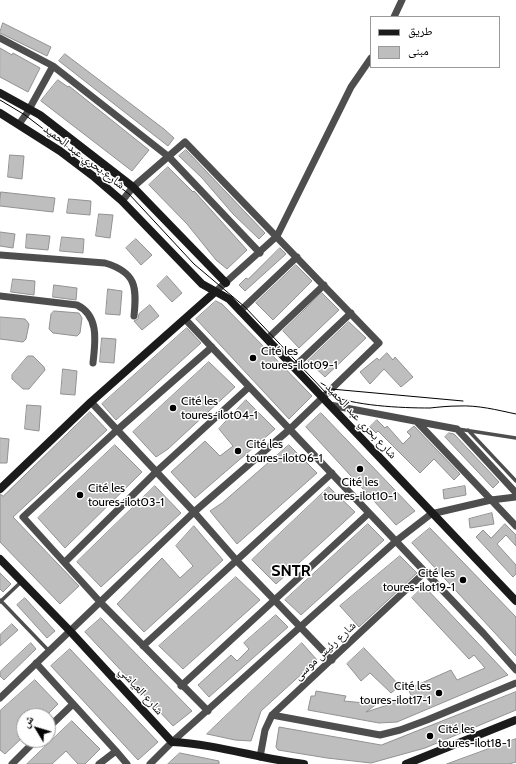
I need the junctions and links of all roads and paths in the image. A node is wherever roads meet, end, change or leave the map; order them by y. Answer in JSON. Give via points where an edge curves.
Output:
{"nodes":[{"id":1,"x":402,"y":0,"type":"edge"},
{"id":2,"x":394,"y":16,"type":"edge"},
{"id":3,"x":0,"y":38,"type":"edge"},
{"id":4,"x":370,"y":60,"type":"edge"},
{"id":5,"x":53,"y":66,"type":"junction"},
{"id":6,"x":0,"y":93,"type":"edge"},
{"id":7,"x":29,"y":108,"type":"junction"},
{"id":8,"x":0,"y":113,"type":"edge"},
{"id":9,"x":19,"y":124,"type":"junction"},
{"id":10,"x":169,"y":157,"type":"junction"},
{"id":11,"x":133,"y":187,"type":"junction"},
{"id":12,"x":122,"y":201,"type":"junction"},
{"id":13,"x":278,"y":236,"type":"junction"},
{"id":14,"x":260,"y":253,"type":"junction"},
{"id":15,"x":0,"y":254,"type":"edge"},
{"id":16,"x":297,"y":257,"type":"junction"},
{"id":17,"x":226,"y":283,"type":"junction"},
{"id":18,"x":324,"y":285,"type":"junction"},
{"id":19,"x":215,"y":292,"type":"junction"},
{"id":20,"x":0,"y":296,"type":"edge"},
{"id":21,"x":240,"y":311,"type":"junction"},
{"id":22,"x":351,"y":313,"type":"junction"},
{"id":23,"x":134,"y":316,"type":"dead end"},
{"id":24,"x":184,"y":319,"type":"junction"},
{"id":25,"x":267,"y":339,"type":"junction"},
{"id":26,"x":212,"y":347,"type":"junction"},
{"id":27,"x":93,"y":363,"type":"dead end"},
{"id":28,"x":294,"y":367,"type":"junction"},
{"id":29,"x":249,"y":387,"type":"junction"},
{"id":30,"x":323,"y":397,"type":"junction"},
{"id":31,"x":90,"y":402,"type":"junction"},
{"id":32,"x":330,"y":405,"type":"junction"},
{"id":33,"x":418,"y":423,"type":"junction"},
{"id":34,"x":290,"y":429,"type":"junction"},
{"id":35,"x":457,"y":429,"type":"junction"},
{"id":36,"x":468,"y":430,"type":"junction"},
{"id":37,"x":116,"y":431,"type":"junction"},
{"id":38,"x":516,"y":438,"type":"edge"},
{"id":39,"x":157,"y":471,"type":"junction"},
{"id":40,"x":332,"y":473,"type":"junction"},
{"id":41,"x":516,"y":482,"type":"edge"},
{"id":42,"x":0,"y":489,"type":"edge"},
{"id":43,"x":516,"y":493,"type":"edge"},
{"id":44,"x":516,"y":497,"type":"edge"},
{"id":45,"x":491,"y":500,"type":"junction"},
{"id":46,"x":194,"y":512,"type":"junction"},
{"id":47,"x":369,"y":513,"type":"junction"},
{"id":48,"x":431,"y":514,"type":"junction"},
{"id":49,"x":516,"y":526,"type":"edge"},
{"id":50,"x":396,"y":541,"type":"junction"},
{"id":51,"x":0,"y":559,"type":"edge"},
{"id":52,"x":237,"y":561,"type":"junction"},
{"id":53,"x":65,"y":562,"type":"junction"},
{"id":54,"x":425,"y":572,"type":"junction"},
{"id":55,"x":22,"y":582,"type":"junction"},
{"id":56,"x":275,"y":600,"type":"junction"},
{"id":57,"x":0,"y":601,"type":"edge"},
{"id":58,"x":516,"y":602,"type":"edge"},
{"id":59,"x":101,"y":603,"type":"junction"},
{"id":60,"x":300,"y":627,"type":"junction"},
{"id":61,"x":70,"y":631,"type":"junction"},
{"id":62,"x":143,"y":646,"type":"junction"},
{"id":63,"x":49,"y":651,"type":"junction"},
{"id":64,"x":332,"y":660,"type":"junction"},
{"id":65,"x":36,"y":664,"type":"junction"},
{"id":66,"x":516,"y":670,"type":"edge"},
{"id":67,"x":516,"y":683,"type":"edge"},
{"id":68,"x":181,"y":686,"type":"junction"},
{"id":69,"x":0,"y":698,"type":"edge"},
{"id":70,"x":73,"y":704,"type":"junction"},
{"id":71,"x":208,"y":711,"type":"junction"},
{"id":72,"x":272,"y":715,"type":"junction"},
{"id":73,"x":56,"y":720,"type":"edge"},
{"id":74,"x":516,"y":720,"type":"edge"},
{"id":75,"x":172,"y":742,"type":"junction"},
{"id":76,"x":28,"y":748,"type":"edge"},
{"id":77,"x":116,"y":751,"type":"junction"},
{"id":78,"x":260,"y":757,"type":"junction"},
{"id":79,"x":293,"y":763,"type":"edge"},
{"id":80,"x":12,"y":764,"type":"edge"},
{"id":81,"x":99,"y":764,"type":"edge"},
{"id":82,"x":127,"y":764,"type":"edge"},
{"id":83,"x":150,"y":764,"type":"edge"},
{"id":84,"x":304,"y":764,"type":"edge"},
{"id":85,"x":406,"y":764,"type":"edge"}],
"edges":[{"from":1,"to":2,"type":"street"},
{"from":3,"to":5,"type":"street"},
{"from":4,"to":13,"type":"street","via":[[351,88]]},
{"from":5,"to":7,"type":"street"},
{"from":5,"to":10,"type":"street"},
{"from":6,"to":7,"type":"street"},
{"from":7,"to":9,"type":"street"},
{"from":7,"to":11,"type":"street"},
{"from":8,"to":9,"type":"street","name":"شارع بحري عبد الحميد"},
{"from":9,"to":12,"type":"street","name":"شارع بحري عبد الحميد","via":[[60,151]]},
{"from":10,"to":11,"type":"street"},
{"from":10,"to":13,"type":"street","via":[[185,142]]},
{"from":10,"to":14,"type":"street"},
{"from":11,"to":12,"type":"street"},
{"from":11,"to":17,"type":"street"},
{"from":12,"to":19,"type":"street","name":"شارع بحري عبد الحميد","via":[[202,284]]},
{"from":13,"to":14,"type":"street"},
{"from":13,"to":16,"type":"street"},
{"from":14,"to":17,"type":"street"},
{"from":15,"to":23,"type":"street","via":[[105,263],[114,266],[126,274],[135,286],[137,293]]},
{"from":16,"to":18,"type":"street"},
{"from":16,"to":21,"type":"street"},
{"from":17,"to":19,"type":"street"},
{"from":18,"to":22,"type":"street"},
{"from":18,"to":25,"type":"street"},
{"from":19,"to":21,"type":"street","name":"شارع بحري عبد الحميد","via":[[224,295]]},
{"from":19,"to":24,"type":"street"},
{"from":20,"to":27,"type":"street","via":[[77,305],[83,308],[94,324]]},
{"from":21,"to":25,"type":"street","name":"شارع بحري عبد الحميد"},
{"from":22,"to":28,"type":"street"},
{"from":22,"to":30,"type":"street","via":[[379,343]]},
{"from":24,"to":26,"type":"street"},
{"from":24,"to":31,"type":"street"},
{"from":25,"to":28,"type":"street","name":"شارع بحري عبد الحميد"},
{"from":26,"to":29,"type":"street"},
{"from":26,"to":37,"type":"street"},
{"from":28,"to":30,"type":"street","name":"شارع بحري عبد الحميد"},
{"from":29,"to":34,"type":"street"},
{"from":29,"to":39,"type":"street"},
{"from":30,"to":32,"type":"street","name":"شارع بحري عبد الحميد"},
{"from":30,"to":34,"type":"street"},
{"from":31,"to":37,"type":"street"},
{"from":31,"to":42,"type":"street"},
{"from":32,"to":33,"type":"street"},
{"from":32,"to":48,"type":"street","name":"شارع بحري عبد الحميد"},
{"from":33,"to":35,"type":"street"},
{"from":33,"to":45,"type":"street"},
{"from":34,"to":40,"type":"street"},
{"from":34,"to":46,"type":"street"},
{"from":35,"to":36,"type":"lane"},
{"from":35,"to":43,"type":"street"},
{"from":36,"to":38,"type":"lane"},
{"from":36,"to":41,"type":"lane"},
{"from":37,"to":39,"type":"street"},
{"from":37,"to":53,"type":"street","via":[[23,517]]},
{"from":39,"to":46,"type":"street"},
{"from":39,"to":53,"type":"street"},
{"from":40,"to":47,"type":"street"},
{"from":40,"to":52,"type":"street"},
{"from":44,"to":45,"type":"street"},
{"from":45,"to":48,"type":"street"},
{"from":45,"to":49,"type":"street"},
{"from":46,"to":52,"type":"street"},
{"from":46,"to":59,"type":"street"},
{"from":47,"to":50,"type":"street"},
{"from":47,"to":56,"type":"street"},
{"from":48,"to":50,"type":"street"},
{"from":48,"to":58,"type":"street","name":"شارع بحري عبد الحميد"},
{"from":50,"to":54,"type":"street"},
{"from":50,"to":60,"type":"street"},
{"from":51,"to":55,"type":"street","name":"شارع العياشي"},
{"from":52,"to":56,"type":"street"},
{"from":52,"to":62,"type":"street"},
{"from":53,"to":59,"type":"street"},
{"from":54,"to":64,"type":"street","name":"شارع رئيس موسى"},
{"from":54,"to":66,"type":"street"},
{"from":55,"to":57,"type":"lane"},
{"from":55,"to":61,"type":"street","name":"شارع العياشي"},
{"from":56,"to":60,"type":"street"},
{"from":56,"to":68,"type":"street"},
{"from":57,"to":63,"type":"lane"},
{"from":59,"to":61,"type":"street"},
{"from":59,"to":62,"type":"street"},
{"from":60,"to":64,"type":"street"},
{"from":60,"to":71,"type":"street"},
{"from":61,"to":63,"type":"street"},
{"from":61,"to":75,"type":"street","name":"شارع العياشي"},
{"from":62,"to":68,"type":"street"},
{"from":63,"to":65,"type":"street"},
{"from":64,"to":72,"type":"street","name":"شارع رئيس موسى"},
{"from":65,"to":69,"type":"street"},
{"from":65,"to":70,"type":"street"},
{"from":67,"to":72,"type":"street","via":[[427,720],[380,734]]},
{"from":68,"to":71,"type":"street"},
{"from":70,"to":73,"type":"street"},
{"from":70,"to":77,"type":"street"},
{"from":71,"to":75,"type":"street"},
{"from":72,"to":78,"type":"street","name":"شارع رئيس موسى","via":[[264,730]]},
{"from":74,"to":85,"type":"street"},
{"from":75,"to":78,"type":"street","via":[[192,743]]},
{"from":75,"to":83,"type":"street"},
{"from":76,"to":80,"type":"street"},
{"from":77,"to":81,"type":"street"},
{"from":77,"to":82,"type":"street"},
{"from":78,"to":79,"type":"street"},
{"from":79,"to":84,"type":"street"}]}
